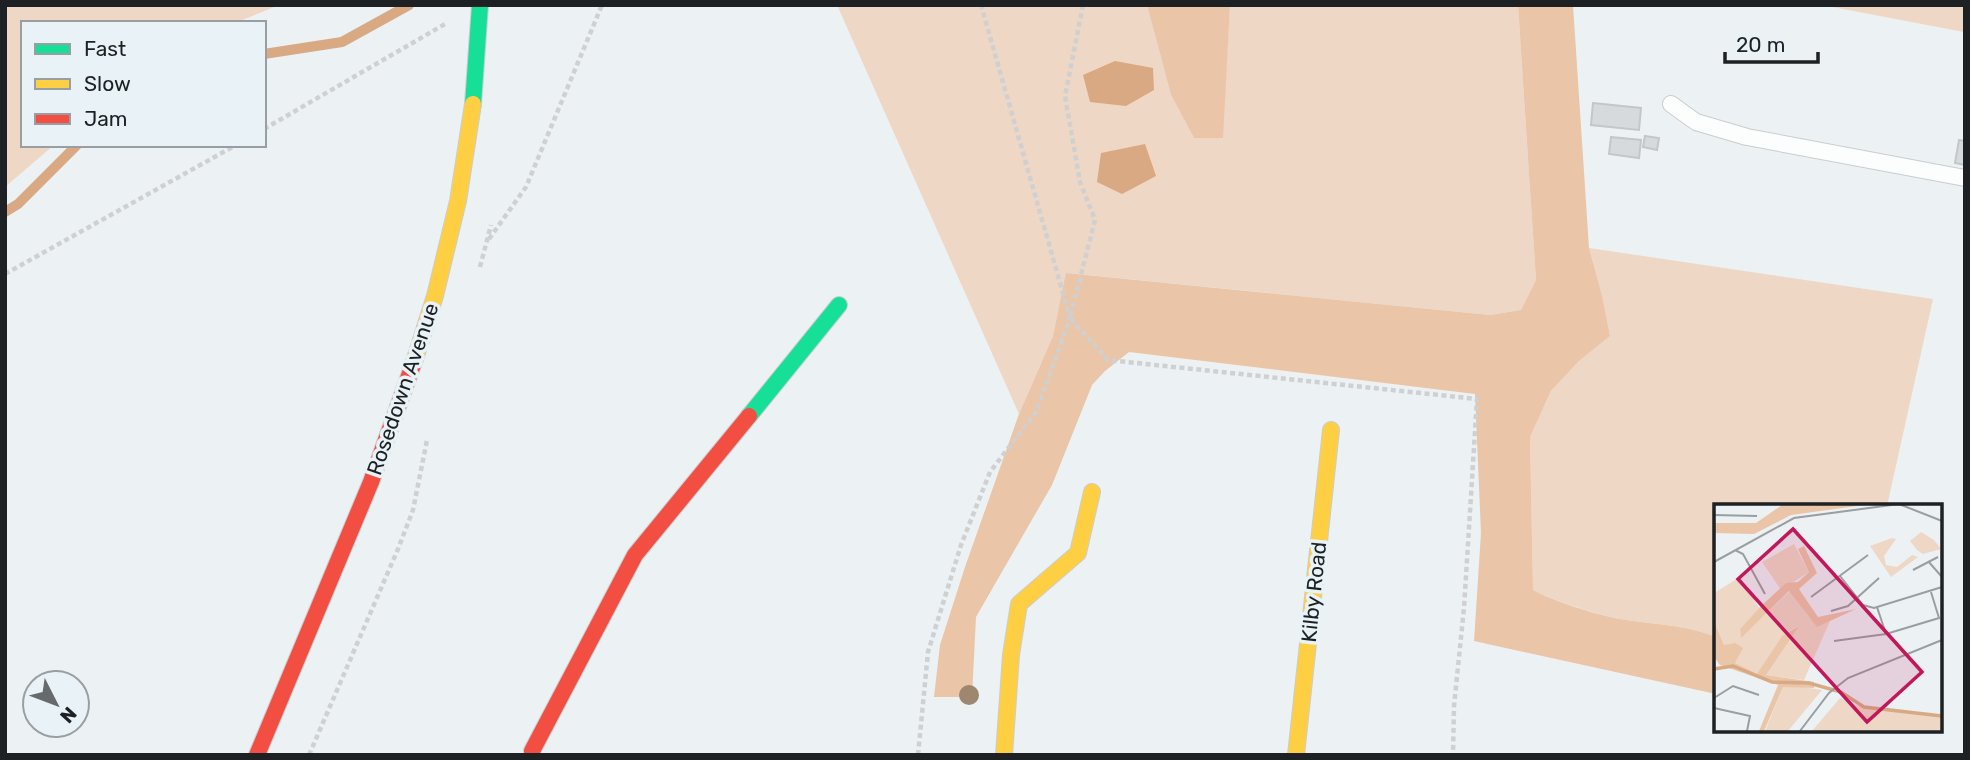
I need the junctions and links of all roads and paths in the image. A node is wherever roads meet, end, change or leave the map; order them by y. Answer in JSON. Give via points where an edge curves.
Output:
{"nodes":[{"id":1,"x":480,"y":5,"type":"edge"},
{"id":2,"x":602,"y":5,"type":"edge"},
{"id":3,"x":981,"y":5,"type":"edge"},
{"id":4,"x":1083,"y":5,"type":"edge"},
{"id":5,"x":437,"y":28,"type":"dead end"},
{"id":6,"x":1671,"y":104,"type":"dead end"},
{"id":7,"x":266,"y":128,"type":"edge"},
{"id":8,"x":232,"y":147,"type":"edge"},
{"id":9,"x":1965,"y":178,"type":"edge"},
{"id":10,"x":488,"y":240,"type":"dead end"},
{"id":11,"x":5,"y":274,"type":"edge"},
{"id":12,"x":839,"y":305,"type":"dead end"},
{"id":13,"x":1070,"y":318,"type":"junction"},
{"id":14,"x":1331,"y":430,"type":"dead end"},
{"id":15,"x":1092,"y":492,"type":"dead end"},
{"id":16,"x":532,"y":751,"type":"dead end"},
{"id":17,"x":257,"y":755,"type":"edge"},
{"id":18,"x":918,"y":755,"type":"edge"},
{"id":19,"x":1004,"y":755,"type":"edge"},
{"id":20,"x":1296,"y":755,"type":"edge"}],
"edges":[{"from":1,"to":17,"type":"street","name":"Rosedown Avenue","via":[[475,93],[465,159],[434,301],[382,454]]},
{"from":2,"to":10,"type":"path","via":[[526,187]]},
{"from":3,"to":13,"type":"path"},
{"from":4,"to":13,"type":"path","via":[[1065,96],[1080,182],[1095,220]]},
{"from":5,"to":7,"type":"path"},
{"from":6,"to":9,"type":"lane","via":[[1696,122],[1746,137]]},
{"from":8,"to":11,"type":"path"},
{"from":12,"to":16,"type":"street","via":[[635,555]]},
{"from":13,"to":18,"type":"path","via":[[1036,412],[990,472],[961,545],[929,652]]},
{"from":14,"to":20,"type":"street","name":"Kilby Road"},
{"from":15,"to":19,"type":"street","via":[[1078,553],[1019,604]]}]}
